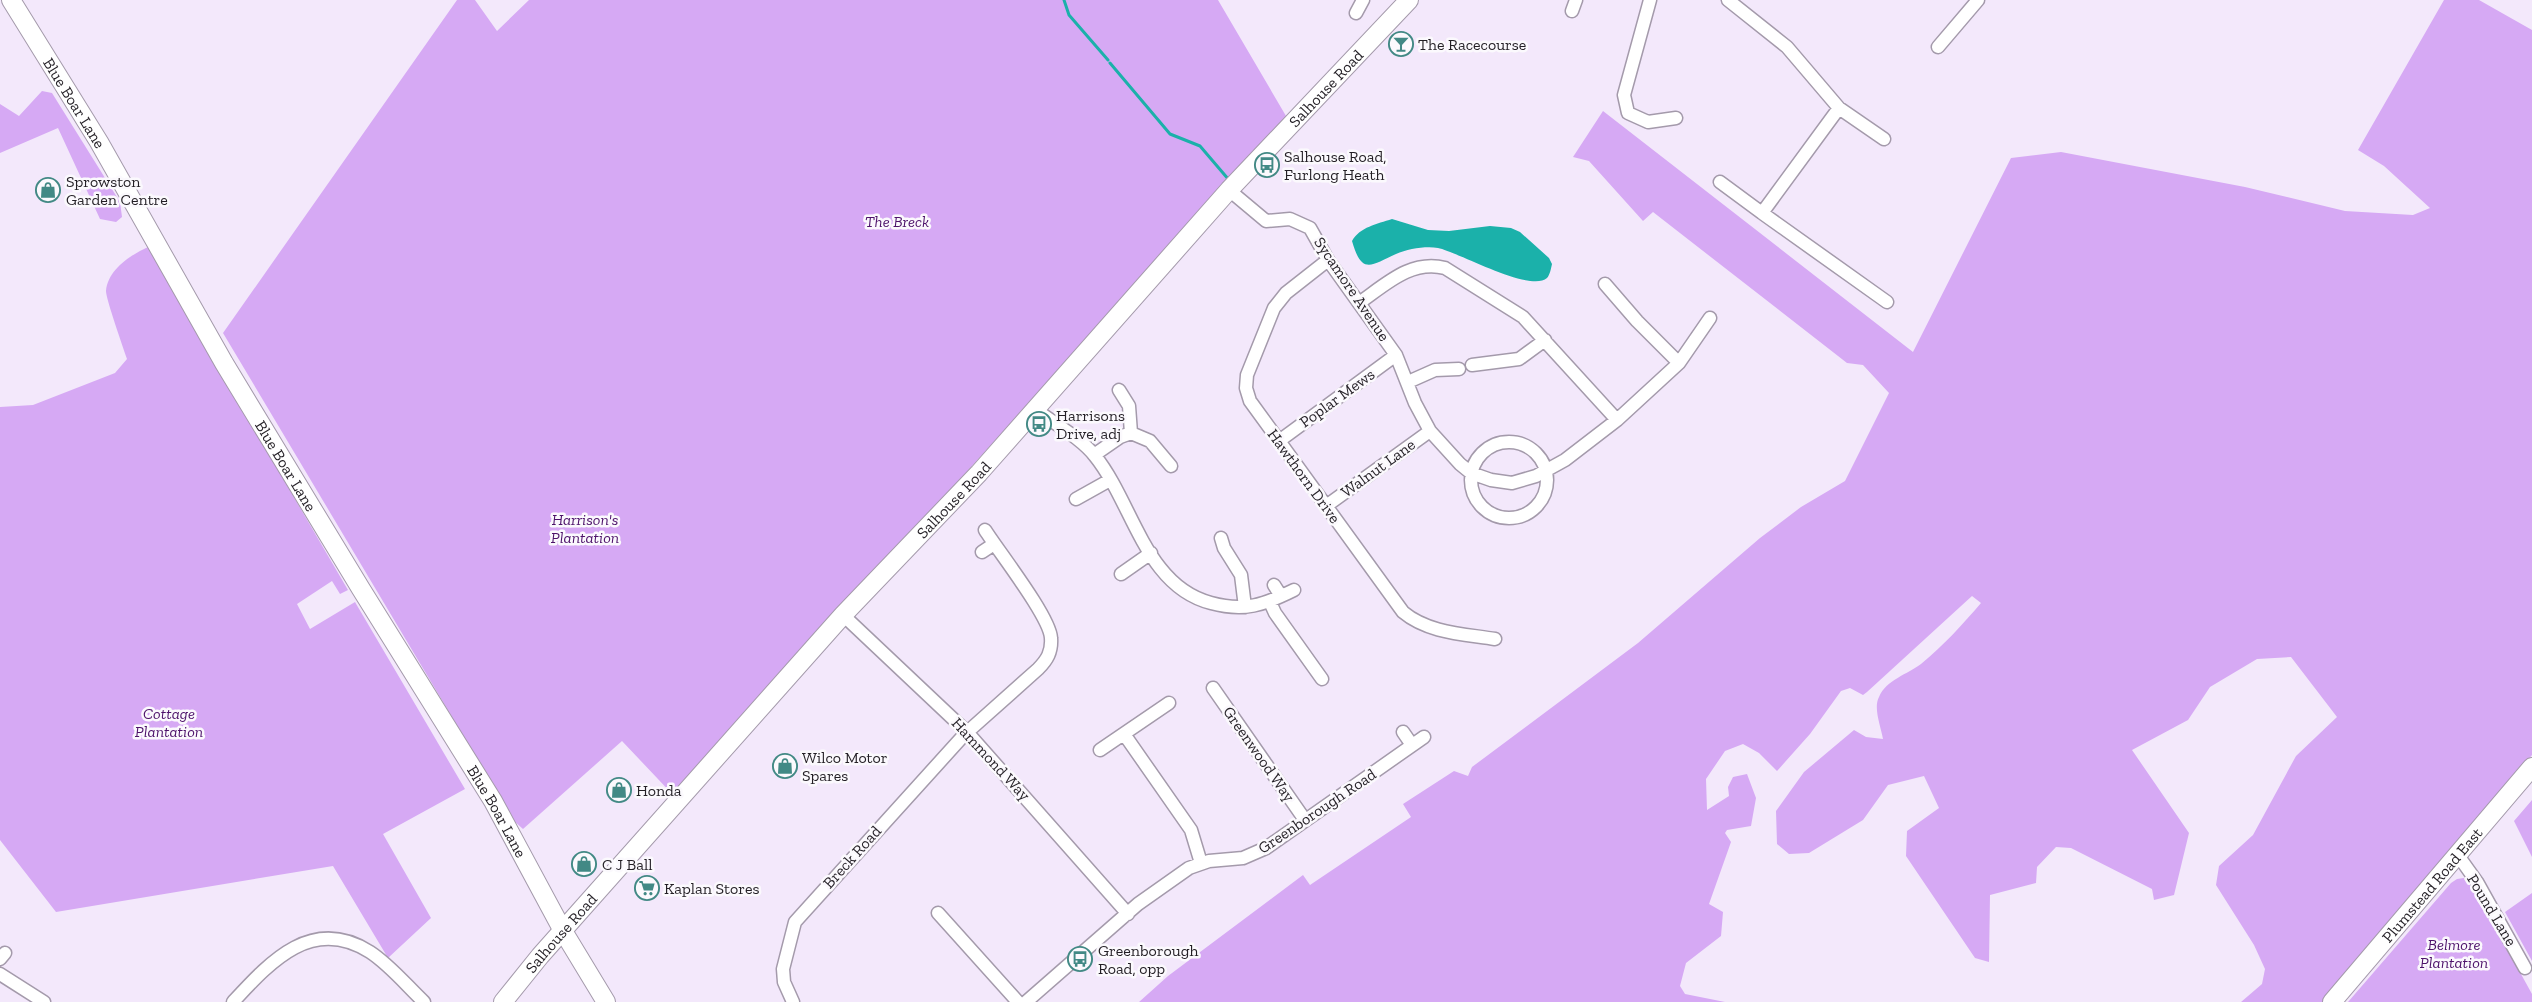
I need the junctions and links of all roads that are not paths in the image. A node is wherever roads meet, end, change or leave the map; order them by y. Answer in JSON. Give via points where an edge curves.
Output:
{"nodes":[{"id":1,"x":11,"y":0,"type":"edge"},
{"id":2,"x":1362,"y":0,"type":"edge"},
{"id":3,"x":1409,"y":0,"type":"edge"},
{"id":4,"x":1650,"y":0,"type":"edge"},
{"id":5,"x":1728,"y":0,"type":"edge"},
{"id":6,"x":1978,"y":0,"type":"edge"},
{"id":7,"x":1356,"y":13,"type":"dead end"},
{"id":8,"x":1938,"y":47,"type":"dead end"},
{"id":9,"x":1839,"y":108,"type":"junction"},
{"id":10,"x":1676,"y":118,"type":"dead end"},
{"id":11,"x":1884,"y":139,"type":"dead end"},
{"id":12,"x":1720,"y":182,"type":"dead end"},
{"id":13,"x":1229,"y":190,"type":"junction"},
{"id":14,"x":1762,"y":213,"type":"junction"},
{"id":15,"x":1328,"y":260,"type":"junction"},
{"id":16,"x":1605,"y":284,"type":"dead end"},
{"id":17,"x":1887,"y":302,"type":"dead end"},
{"id":18,"x":1359,"y":303,"type":"junction"},
{"id":19,"x":1710,"y":318,"type":"dead end"},
{"id":20,"x":1545,"y":340,"type":"junction"},
{"id":21,"x":1396,"y":355,"type":"junction"},
{"id":22,"x":1679,"y":363,"type":"junction"},
{"id":23,"x":1472,"y":365,"type":"dead end"},
{"id":24,"x":1459,"y":369,"type":"dead end"},
{"id":25,"x":1408,"y":382,"type":"junction"},
{"id":26,"x":1119,"y":390,"type":"dead end"},
{"id":27,"x":1035,"y":409,"type":"junction"},
{"id":28,"x":1617,"y":420,"type":"junction"},
{"id":29,"x":1430,"y":430,"type":"junction"},
{"id":30,"x":1131,"y":433,"type":"junction"},
{"id":31,"x":1279,"y":441,"type":"junction"},
{"id":32,"x":1094,"y":454,"type":"junction"},
{"id":33,"x":1171,"y":466,"type":"dead end"},
{"id":34,"x":1547,"y":471,"type":"junction"},
{"id":35,"x":1471,"y":473,"type":"junction"},
{"id":36,"x":1110,"y":480,"type":"junction"},
{"id":37,"x":1076,"y":499,"type":"dead end"},
{"id":38,"x":1326,"y":506,"type":"junction"},
{"id":39,"x":985,"y":530,"type":"dead end"},
{"id":40,"x":1221,"y":538,"type":"dead end"},
{"id":41,"x":994,"y":544,"type":"junction"},
{"id":42,"x":982,"y":552,"type":"dead end"},
{"id":43,"x":1151,"y":553,"type":"junction"},
{"id":44,"x":1121,"y":574,"type":"dead end"},
{"id":45,"x":1274,"y":585,"type":"dead end"},
{"id":46,"x":1294,"y":590,"type":"dead end"},
{"id":47,"x":1275,"y":599,"type":"junction"},
{"id":48,"x":1245,"y":607,"type":"junction"},
{"id":49,"x":844,"y":615,"type":"junction"},
{"id":50,"x":1495,"y":639,"type":"dead end"},
{"id":51,"x":1322,"y":679,"type":"dead end"},
{"id":52,"x":1213,"y":688,"type":"dead end"},
{"id":53,"x":1169,"y":703,"type":"dead end"},
{"id":54,"x":967,"y":732,"type":"junction"},
{"id":55,"x":1403,"y":732,"type":"dead end"},
{"id":56,"x":1124,"y":734,"type":"junction"},
{"id":57,"x":1424,"y":737,"type":"dead end"},
{"id":58,"x":1412,"y":745,"type":"junction"},
{"id":59,"x":1100,"y":750,"type":"dead end"},
{"id":60,"x":2532,"y":767,"type":"edge"},
{"id":61,"x":1305,"y":820,"type":"junction"},
{"id":62,"x":2457,"y":854,"type":"junction"},
{"id":63,"x":1201,"y":863,"type":"junction"},
{"id":64,"x":938,"y":913,"type":"dead end"},
{"id":65,"x":1128,"y":914,"type":"junction"},
{"id":66,"x":563,"y":931,"type":"junction"},
{"id":67,"x":2526,"y":968,"type":"dead end"},
{"id":68,"x":0,"y":974,"type":"edge"},
{"id":69,"x":44,"y":1002,"type":"edge"},
{"id":70,"x":233,"y":1002,"type":"edge"},
{"id":71,"x":424,"y":1002,"type":"edge"},
{"id":72,"x":503,"y":1002,"type":"edge"},
{"id":73,"x":606,"y":1002,"type":"edge"},
{"id":74,"x":793,"y":1002,"type":"edge"},
{"id":75,"x":1018,"y":1002,"type":"edge"},
{"id":76,"x":1026,"y":1002,"type":"edge"},
{"id":77,"x":2332,"y":1002,"type":"edge"}],
"edges":[{"from":1,"to":66,"type":"street","name":"Blue Boar Lane","via":[[99,142],[224,363],[488,793]]},
{"from":2,"to":7,"type":"street"},
{"from":3,"to":13,"type":"street","name":"Salhouse Road"},
{"from":4,"to":10,"type":"street","via":[[1624,95],[1628,113],[1648,122]]},
{"from":5,"to":9,"type":"street","via":[[1787,47]]},
{"from":6,"to":8,"type":"street"},
{"from":9,"to":11,"type":"street"},
{"from":9,"to":14,"type":"street"},
{"from":12,"to":14,"type":"street"},
{"from":13,"to":15,"type":"street","name":"Sycamore Avenue","via":[[1266,221],[1290,219],[1310,228]]},
{"from":13,"to":27,"type":"street","name":"Salhouse Road"},
{"from":14,"to":17,"type":"street"},
{"from":15,"to":18,"type":"street","name":"Sycamore Avenue"},
{"from":15,"to":31,"type":"street","name":"Hawthorn Drive","via":[[1279,300],[1247,375],[1250,401]]},
{"from":16,"to":22,"type":"street"},
{"from":18,"to":20,"type":"street","via":[[1402,273],[1433,265],[1457,274],[1524,317]]},
{"from":18,"to":21,"type":"street","name":"Sycamore Avenue"},
{"from":19,"to":22,"type":"street","name":"Sycamore Avenue"},
{"from":20,"to":23,"type":"street","via":[[1519,359]]},
{"from":20,"to":28,"type":"street"},
{"from":21,"to":25,"type":"street","name":"Sycamore Avenue"},
{"from":21,"to":31,"type":"street","name":"Poplar Mews"},
{"from":22,"to":28,"type":"street","name":"Sycamore Avenue"},
{"from":24,"to":25,"type":"street","via":[[1435,370]]},
{"from":25,"to":29,"type":"street","name":"Sycamore Avenue"},
{"from":26,"to":30,"type":"street","via":[[1129,406]]},
{"from":27,"to":32,"type":"street"},
{"from":27,"to":49,"type":"street","name":"Salhouse Road"},
{"from":28,"to":34,"type":"street","name":"Sycamore Avenue"},
{"from":29,"to":35,"type":"street","name":"Sycamore Avenue"},
{"from":29,"to":38,"type":"street","name":"Walnut Lane"},
{"from":30,"to":32,"type":"street"},
{"from":30,"to":33,"type":"street","via":[[1150,441]]},
{"from":31,"to":38,"type":"street","name":"Hawthorn Drive"},
{"from":32,"to":36,"type":"street"},
{"from":34,"to":35,"type":"street","name":"Sycamore Avenue","via":[[1512,483]]},
{"from":34,"to":35,"type":"street","via":[[1534,450],[1512,441],[1496,443],[1483,452]]},
{"from":34,"to":35,"type":"street","via":[[1547,487],[1540,502],[1528,513],[1512,518],[1497,516],[1484,508],[1474,496]]},
{"from":36,"to":37,"type":"street"},
{"from":36,"to":43,"type":"street"},
{"from":38,"to":50,"type":"street","name":"Hawthorn Drive","via":[[1410,618],[1429,628]]},
{"from":39,"to":41,"type":"street","name":"Breck Road"},
{"from":40,"to":48,"type":"street","via":[[1241,575]]},
{"from":41,"to":42,"type":"street"},
{"from":41,"to":54,"type":"street","name":"Breck Road","via":[[1046,620],[1051,638],[1050,652],[1038,669]]},
{"from":43,"to":44,"type":"street"},
{"from":43,"to":48,"type":"street","via":[[1166,578],[1191,596],[1227,607]]},
{"from":45,"to":47,"type":"street"},
{"from":46,"to":47,"type":"street"},
{"from":47,"to":48,"type":"street"},
{"from":47,"to":51,"type":"street","via":[[1275,613]]},
{"from":49,"to":54,"type":"street","name":"Hammond Way"},
{"from":49,"to":66,"type":"street","name":"Salhouse Road"},
{"from":52,"to":61,"type":"street","name":"Greenwood Way"},
{"from":53,"to":56,"type":"street"},
{"from":54,"to":65,"type":"street","name":"Hammond Way"},
{"from":54,"to":74,"type":"street","name":"Breck Road","via":[[795,922],[782,969]]},
{"from":55,"to":58,"type":"street"},
{"from":56,"to":59,"type":"street"},
{"from":56,"to":63,"type":"street","via":[[1191,830]]},
{"from":57,"to":58,"type":"street","name":"Greenborough Road"},
{"from":58,"to":61,"type":"street","name":"Greenborough Road"},
{"from":60,"to":62,"type":"street","name":"Plumstead Road East"},
{"from":61,"to":63,"type":"street","name":"Greenborough Road","via":[[1254,854],[1231,861]]},
{"from":62,"to":67,"type":"street","name":"Pound Lane","via":[[2477,882]]},
{"from":62,"to":77,"type":"street","name":"Plumstead Road East"},
{"from":63,"to":65,"type":"street","name":"Greenborough Road","via":[[1167,883]]},
{"from":64,"to":75,"type":"street"},
{"from":65,"to":76,"type":"street","name":"Greenborough Road"},
{"from":66,"to":72,"type":"street","name":"Salhouse Road"},
{"from":66,"to":73,"type":"street","name":"Blue Boar Lane"},
{"from":68,"to":69,"type":"street"},
{"from":70,"to":71,"type":"street","via":[[276,958],[306,942],[324,940],[340,941],[372,953]]}]}
